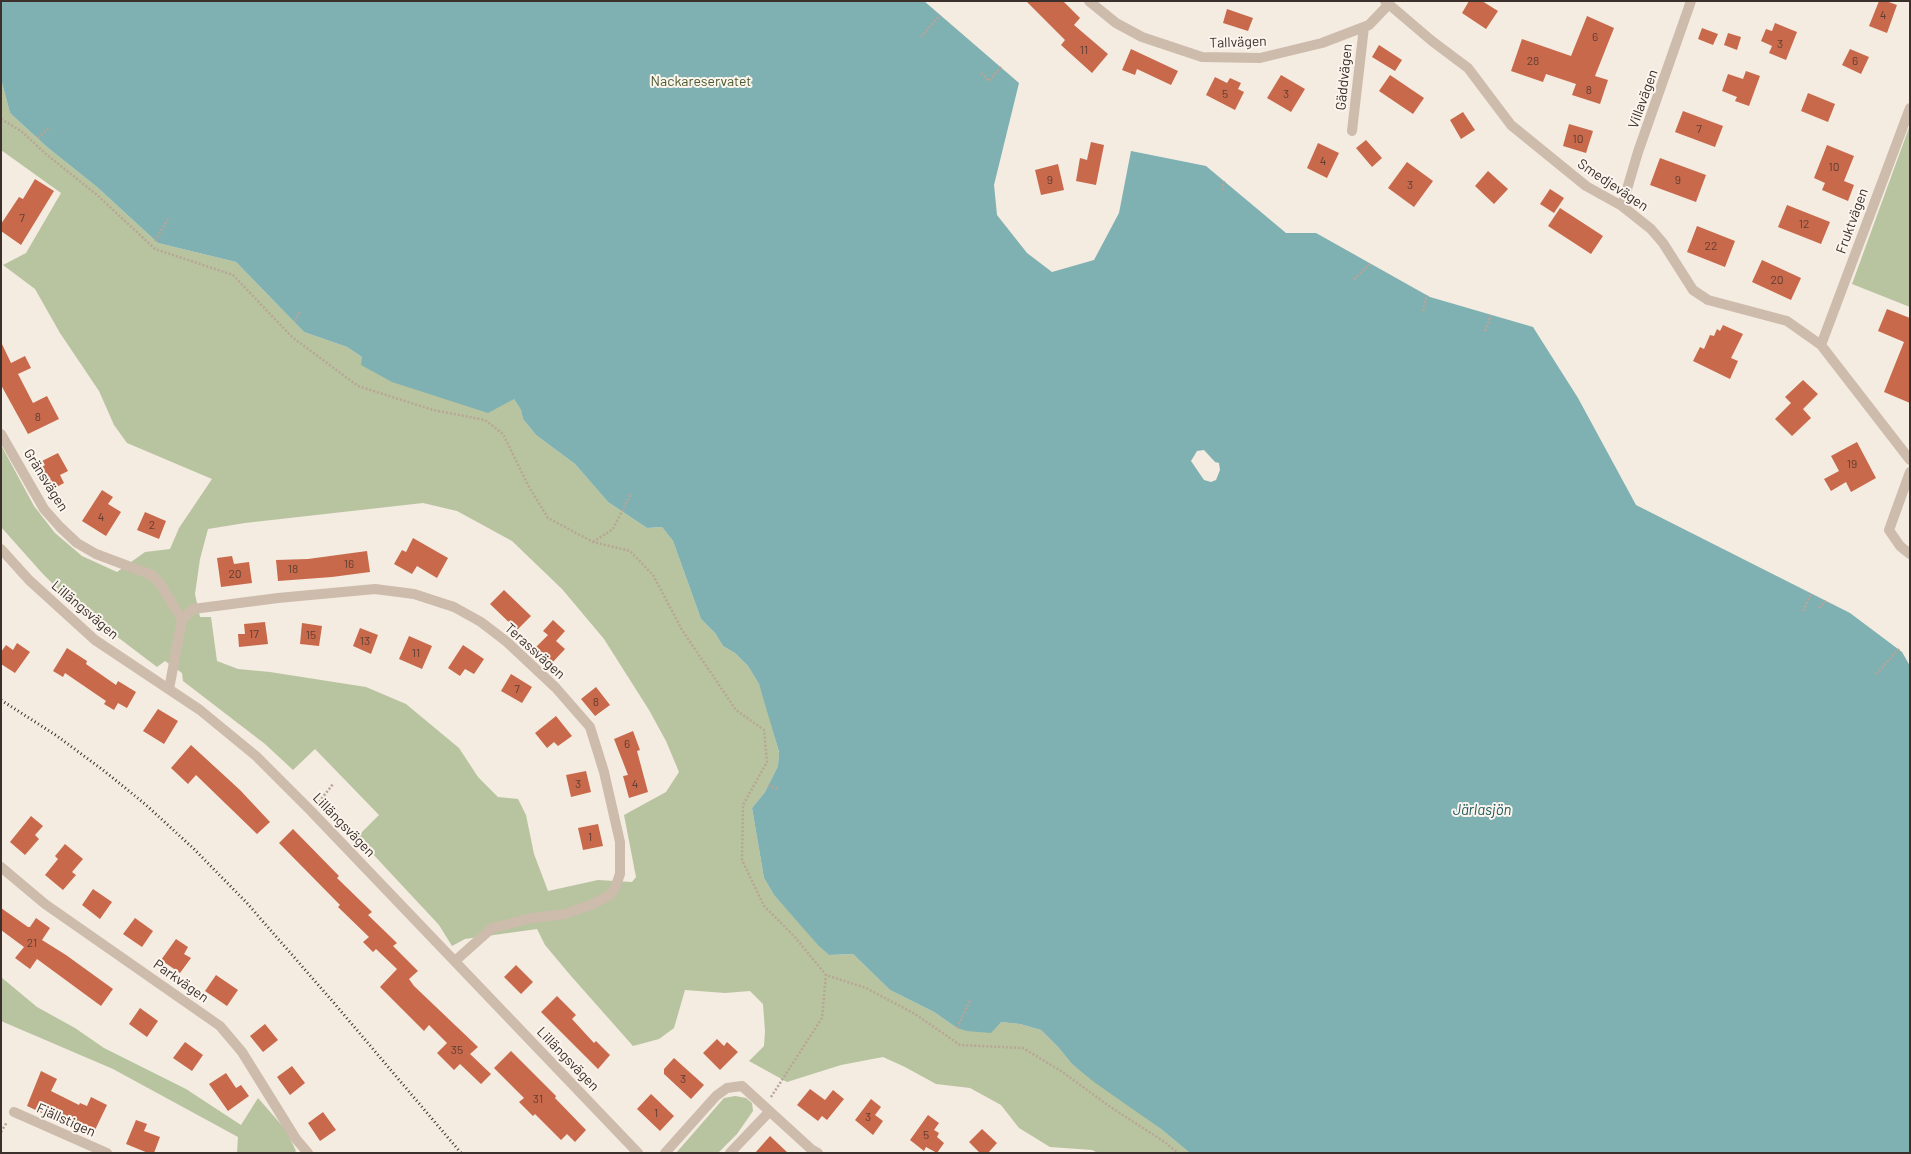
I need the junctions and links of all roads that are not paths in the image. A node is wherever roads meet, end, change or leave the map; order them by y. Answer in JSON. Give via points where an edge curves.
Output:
{"nodes":[{"id":1,"x":1089,"y":1,"type":"edge"},
{"id":2,"x":1691,"y":1,"type":"edge"},
{"id":3,"x":1387,"y":3,"type":"edge"},
{"id":4,"x":1364,"y":27,"type":"junction"},
{"id":5,"x":1910,"y":108,"type":"edge"},
{"id":6,"x":1352,"y":131,"type":"dead end"},
{"id":7,"x":1622,"y":206,"type":"junction"},
{"id":8,"x":1821,"y":345,"type":"junction"},
{"id":9,"x":1,"y":434,"type":"edge"},
{"id":10,"x":1910,"y":460,"type":"edge"},
{"id":11,"x":1910,"y":472,"type":"edge"},
{"id":12,"x":1,"y":549,"type":"edge"},
{"id":13,"x":1910,"y":554,"type":"edge"},
{"id":14,"x":182,"y":620,"type":"junction"},
{"id":15,"x":169,"y":689,"type":"junction"},
{"id":16,"x":1,"y":867,"type":"edge"},
{"id":17,"x":455,"y":960,"type":"junction"},
{"id":18,"x":767,"y":1110,"type":"junction"},
{"id":19,"x":14,"y":1112,"type":"dead end"},
{"id":20,"x":107,"y":1153,"type":"edge"},
{"id":21,"x":308,"y":1153,"type":"edge"},
{"id":22,"x":638,"y":1153,"type":"edge"},
{"id":23,"x":665,"y":1153,"type":"edge"},
{"id":24,"x":730,"y":1153,"type":"edge"},
{"id":25,"x":818,"y":1153,"type":"edge"}],
"edges":[{"from":1,"to":4,"type":"street","name":"Tallvägen","via":[[1116,22],[1142,37],[1202,57],[1260,58],[1322,43]]},
{"from":2,"to":7,"type":"street","name":"Villavägen","via":[[1638,152]]},
{"from":3,"to":4,"type":"street","name":"Tallvägen","via":[[1369,25]]},
{"from":3,"to":7,"type":"street","name":"Smedjevägen","via":[[1468,68],[1510,125],[1586,186]]},
{"from":4,"to":6,"type":"street","name":"Gäddvägen"},
{"from":5,"to":8,"type":"street","name":"Fruktvägen"},
{"from":7,"to":8,"type":"street","name":"Smedjevägen","via":[[1651,229],[1663,243],[1693,290],[1708,300],[1787,321]]},
{"from":8,"to":10,"type":"street","name":"Smedjevägen"},
{"from":9,"to":14,"type":"street","name":"Gränsvägen","via":[[44,509],[60,527],[77,543],[96,554],[152,575]]},
{"from":11,"to":13,"type":"street","via":[[1889,530],[1900,546]]},
{"from":12,"to":15,"type":"street","name":"Lillängsvägen","via":[[29,580],[95,640]]},
{"from":14,"to":15,"type":"street"},
{"from":14,"to":17,"type":"street","name":"Terassvägen","via":[[193,609],[278,598],[375,589],[414,594],[454,607],[481,622],[507,642],[556,688],[590,726],[604,772],[620,842],[620,874],[615,888],[610,895],[593,904],[565,914],[532,918],[492,928]]},
{"from":15,"to":17,"type":"street","name":"Lillängsvägen","via":[[200,710],[256,756]]},
{"from":16,"to":21,"type":"street","name":"Parkvägen","via":[[45,904],[220,1026],[242,1052],[296,1139]]},
{"from":17,"to":22,"type":"street","name":"Lillängsvägen"},
{"from":18,"to":23,"type":"street","via":[[742,1086],[727,1088],[716,1096]]},
{"from":18,"to":24,"type":"street"},
{"from":18,"to":25,"type":"street"},
{"from":19,"to":20,"type":"street","name":"Fjällstigen"}]}
